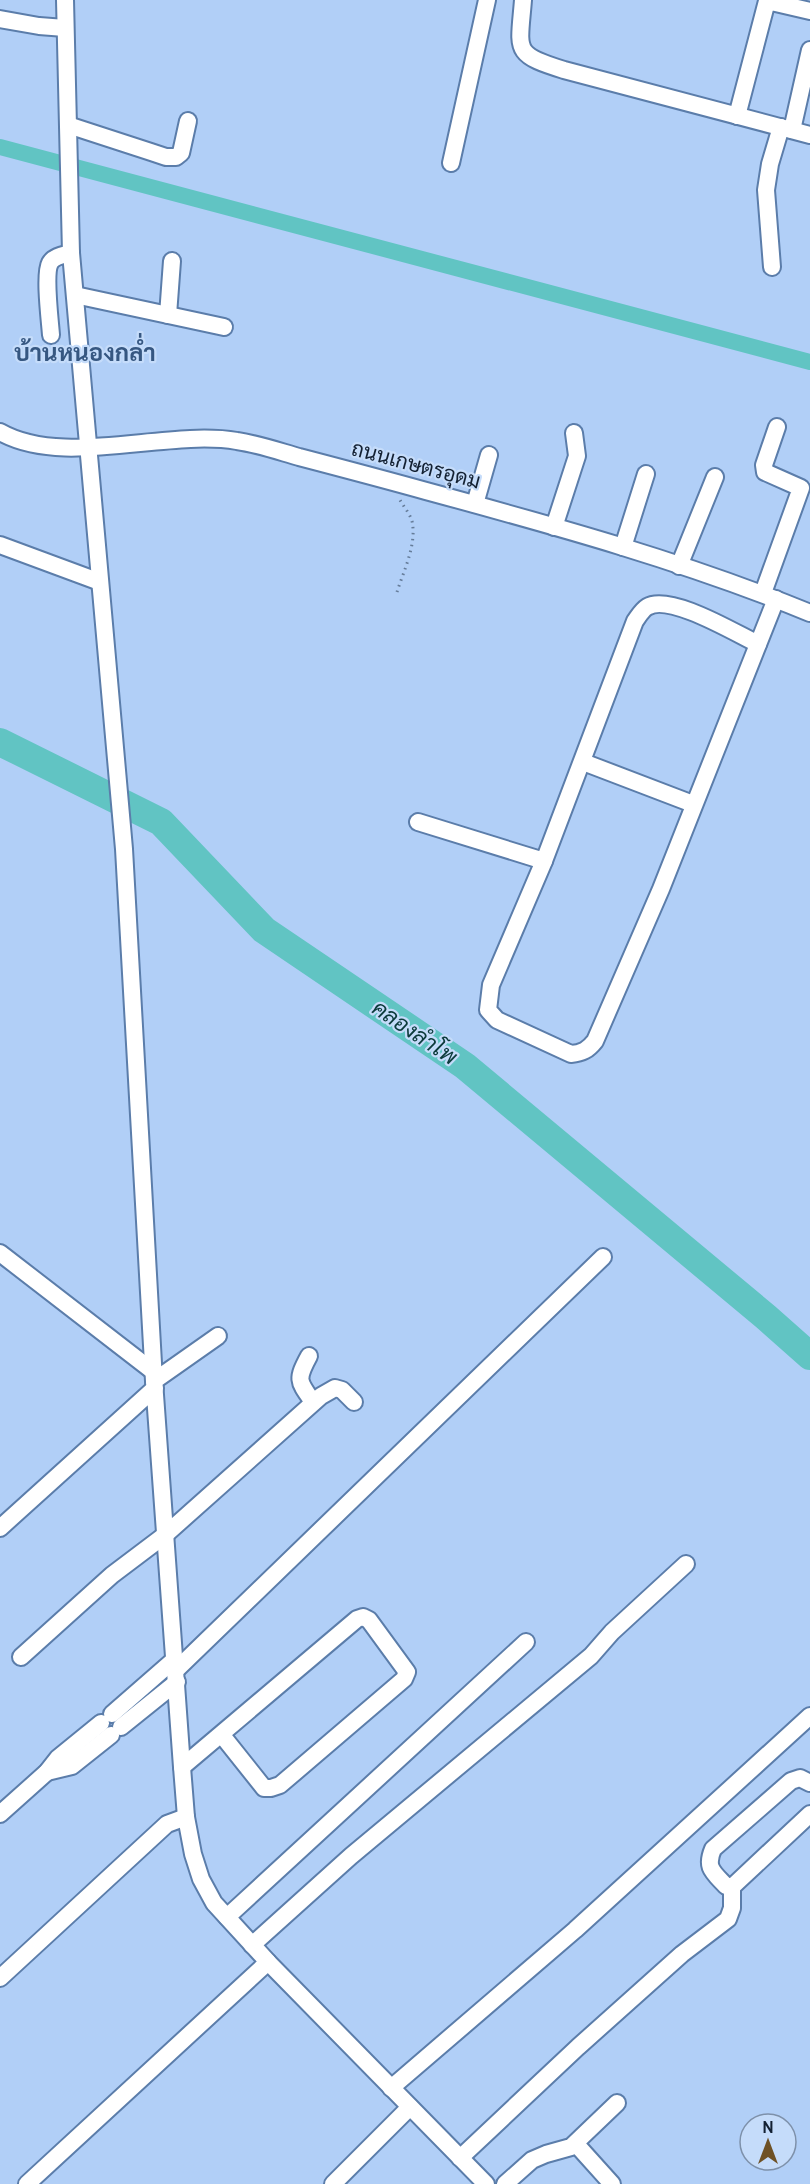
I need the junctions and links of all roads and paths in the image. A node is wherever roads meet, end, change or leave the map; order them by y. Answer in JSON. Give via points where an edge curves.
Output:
{"nodes":[{"id":1,"x":65,"y":0,"type":"edge"},
{"id":2,"x":487,"y":0,"type":"edge"},
{"id":3,"x":524,"y":0,"type":"edge"},
{"id":4,"x":810,"y":11,"type":"edge"},
{"id":5,"x":0,"y":19,"type":"edge"},
{"id":6,"x":65,"y":28,"type":"junction"},
{"id":7,"x":810,"y":50,"type":"edge"},
{"id":8,"x":737,"y":116,"type":"junction"},
{"id":9,"x":188,"y":121,"type":"dead end"},
{"id":10,"x":787,"y":129,"type":"junction"},
{"id":11,"x":68,"y":132,"type":"junction"},
{"id":12,"x":810,"y":135,"type":"edge"},
{"id":13,"x":450,"y":163,"type":"dead end"},
{"id":14,"x":71,"y":253,"type":"junction"},
{"id":15,"x":172,"y":261,"type":"dead end"},
{"id":16,"x":772,"y":267,"type":"dead end"},
{"id":17,"x":75,"y":295,"type":"junction"},
{"id":18,"x":168,"y":315,"type":"junction"},
{"id":19,"x":224,"y":327,"type":"dead end"},
{"id":20,"x":51,"y":335,"type":"dead end"},
{"id":21,"x":777,"y":427,"type":"dead end"},
{"id":22,"x":0,"y":432,"type":"edge"},
{"id":23,"x":574,"y":434,"type":"dead end"},
{"id":24,"x":88,"y":446,"type":"junction"},
{"id":25,"x":489,"y":455,"type":"dead end"},
{"id":26,"x":646,"y":474,"type":"dead end"},
{"id":27,"x":715,"y":477,"type":"dead end"},
{"id":28,"x":389,"y":480,"type":"junction"},
{"id":29,"x":806,"y":490,"type":"edge"},
{"id":30,"x":475,"y":504,"type":"junction"},
{"id":31,"x":554,"y":527,"type":"junction"},
{"id":32,"x":0,"y":545,"type":"edge"},
{"id":33,"x":623,"y":547,"type":"junction"},
{"id":34,"x":679,"y":566,"type":"junction"},
{"id":35,"x":100,"y":582,"type":"junction"},
{"id":36,"x":397,"y":592,"type":"dead end"},
{"id":37,"x":769,"y":596,"type":"junction"},
{"id":38,"x":810,"y":613,"type":"edge"},
{"id":39,"x":758,"y":644,"type":"junction"},
{"id":40,"x":583,"y":762,"type":"junction"},
{"id":41,"x":693,"y":804,"type":"junction"},
{"id":42,"x":418,"y":822,"type":"dead end"},
{"id":43,"x":544,"y":861,"type":"junction"},
{"id":44,"x":0,"y":1253,"type":"edge"},
{"id":45,"x":603,"y":1257,"type":"dead end"},
{"id":46,"x":218,"y":1336,"type":"dead end"},
{"id":47,"x":309,"y":1356,"type":"dead end"},
{"id":48,"x":154,"y":1380,"type":"junction"},
{"id":49,"x":314,"y":1402,"type":"junction"},
{"id":50,"x":354,"y":1402,"type":"dead end"},
{"id":51,"x":0,"y":1528,"type":"edge"},
{"id":52,"x":165,"y":1535,"type":"junction"},
{"id":53,"x":686,"y":1564,"type":"dead end"},
{"id":54,"x":526,"y":1642,"type":"dead end"},
{"id":55,"x":21,"y":1657,"type":"dead end"},
{"id":56,"x":176,"y":1671,"type":"junction"},
{"id":57,"x":810,"y":1716,"type":"edge"},
{"id":58,"x":111,"y":1725,"type":"junction"},
{"id":59,"x":221,"y":1734,"type":"junction"},
{"id":60,"x":182,"y":1767,"type":"junction"},
{"id":61,"x":810,"y":1783,"type":"edge"},
{"id":62,"x":0,"y":1814,"type":"edge"},
{"id":63,"x":810,"y":1815,"type":"edge"},
{"id":64,"x":186,"y":1817,"type":"junction"},
{"id":65,"x":732,"y":1887,"type":"junction"},
{"id":66,"x":227,"y":1917,"type":"junction"},
{"id":67,"x":252,"y":1945,"type":"junction"},
{"id":68,"x":268,"y":1962,"type":"junction"},
{"id":69,"x":0,"y":1977,"type":"edge"},
{"id":70,"x":391,"y":2088,"type":"junction"},
{"id":71,"x":617,"y":2103,"type":"dead end"},
{"id":72,"x":410,"y":2107,"type":"junction"},
{"id":73,"x":576,"y":2144,"type":"junction"},
{"id":74,"x":460,"y":2158,"type":"junction"},
{"id":75,"x":27,"y":2184,"type":"edge"},
{"id":76,"x":333,"y":2184,"type":"edge"},
{"id":77,"x":486,"y":2184,"type":"edge"},
{"id":78,"x":505,"y":2184,"type":"edge"},
{"id":79,"x":612,"y":2184,"type":"edge"}],
"edges":[{"from":1,"to":6,"type":"street"},
{"from":2,"to":13,"type":"street"},
{"from":3,"to":8,"type":"street","via":[[521,48],[531,59]]},
{"from":4,"to":8,"type":"street","via":[[767,2]]},
{"from":5,"to":6,"type":"street"},
{"from":6,"to":11,"type":"street"},
{"from":7,"to":10,"type":"street"},
{"from":8,"to":10,"type":"street"},
{"from":9,"to":11,"type":"street","via":[[181,153],[176,157]]},
{"from":10,"to":12,"type":"street"},
{"from":10,"to":16,"type":"street","via":[[770,164],[766,190]]},
{"from":11,"to":14,"type":"street"},
{"from":14,"to":17,"type":"street"},
{"from":14,"to":20,"type":"street","via":[[50,262],[47,273]]},
{"from":15,"to":18,"type":"street"},
{"from":17,"to":18,"type":"street"},
{"from":17,"to":24,"type":"street"},
{"from":18,"to":19,"type":"street"},
{"from":21,"to":29,"type":"street","via":[[765,472]]},
{"from":22,"to":24,"type":"street","name":"ถนนเกษตรอุดม","via":[[30,444]]},
{"from":23,"to":31,"type":"street","via":[[577,456]]},
{"from":24,"to":28,"type":"street","name":"ถนนเกษตรอุดม","via":[[188,437],[238,441]]},
{"from":24,"to":35,"type":"street"},
{"from":25,"to":30,"type":"street"},
{"from":26,"to":33,"type":"street"},
{"from":27,"to":34,"type":"street"},
{"from":28,"to":30,"type":"street","name":"ถนนเกษตรอุดม"},
{"from":28,"to":36,"type":"path","via":[[411,520],[413,535]]},
{"from":29,"to":37,"type":"street"},
{"from":30,"to":31,"type":"street","name":"ถนนเกษตรอุดม"},
{"from":31,"to":33,"type":"street","name":"ถนนเกษตรอุดม"},
{"from":32,"to":35,"type":"street"},
{"from":33,"to":34,"type":"street","name":"ถนนเกษตรอุดม"},
{"from":34,"to":37,"type":"street","name":"ถนนเกษตรอุดม"},
{"from":35,"to":48,"type":"street","via":[[124,849]]},
{"from":37,"to":38,"type":"street","name":"ถนนเกษตรอุดม"},
{"from":37,"to":39,"type":"street"},
{"from":39,"to":40,"type":"street","via":[[678,605],[662,603],[647,607],[634,621]]},
{"from":39,"to":41,"type":"street"},
{"from":40,"to":41,"type":"street"},
{"from":40,"to":43,"type":"street"},
{"from":41,"to":43,"type":"street","via":[[595,1041],[580,1053],[571,1054],[497,1020],[488,1010],[491,985]]},
{"from":42,"to":43,"type":"street"},
{"from":44,"to":48,"type":"street"},
{"from":45,"to":56,"type":"street"},
{"from":46,"to":48,"type":"street"},
{"from":47,"to":49,"type":"street","via":[[299,1379]]},
{"from":48,"to":51,"type":"street"},
{"from":48,"to":52,"type":"street"},
{"from":49,"to":50,"type":"street","via":[[335,1388]]},
{"from":49,"to":52,"type":"street"},
{"from":52,"to":55,"type":"street","via":[[112,1575]]},
{"from":52,"to":56,"type":"street"},
{"from":53,"to":67,"type":"street","via":[[591,1656]]},
{"from":54,"to":66,"type":"street"},
{"from":56,"to":58,"type":"street"},
{"from":56,"to":58,"type":"street"},
{"from":56,"to":60,"type":"street"},
{"from":57,"to":70,"type":"street","via":[[575,1930]]},
{"from":58,"to":62,"type":"street","via":[[58,1758]]},
{"from":59,"to":59,"type":"street","via":[[264,1788],[271,1788],[280,1785],[404,1679],[407,1672],[363,1617]]},
{"from":59,"to":60,"type":"street"},
{"from":60,"to":64,"type":"street"},
{"from":61,"to":65,"type":"street","via":[[800,1778],[790,1781],[713,1849],[708,1860],[710,1869],[726,1886]]},
{"from":63,"to":65,"type":"street"},
{"from":64,"to":66,"type":"street","via":[[201,1879]]},
{"from":64,"to":69,"type":"street","via":[[167,1824]]},
{"from":65,"to":74,"type":"street","via":[[728,1919],[666,1968]]},
{"from":66,"to":67,"type":"street"},
{"from":67,"to":68,"type":"street"},
{"from":68,"to":70,"type":"street"},
{"from":68,"to":75,"type":"street"},
{"from":70,"to":72,"type":"street"},
{"from":71,"to":73,"type":"street"},
{"from":72,"to":74,"type":"street"},
{"from":72,"to":76,"type":"street"},
{"from":73,"to":78,"type":"street","via":[[532,2160]]},
{"from":73,"to":79,"type":"street"},
{"from":74,"to":77,"type":"street"}]}
